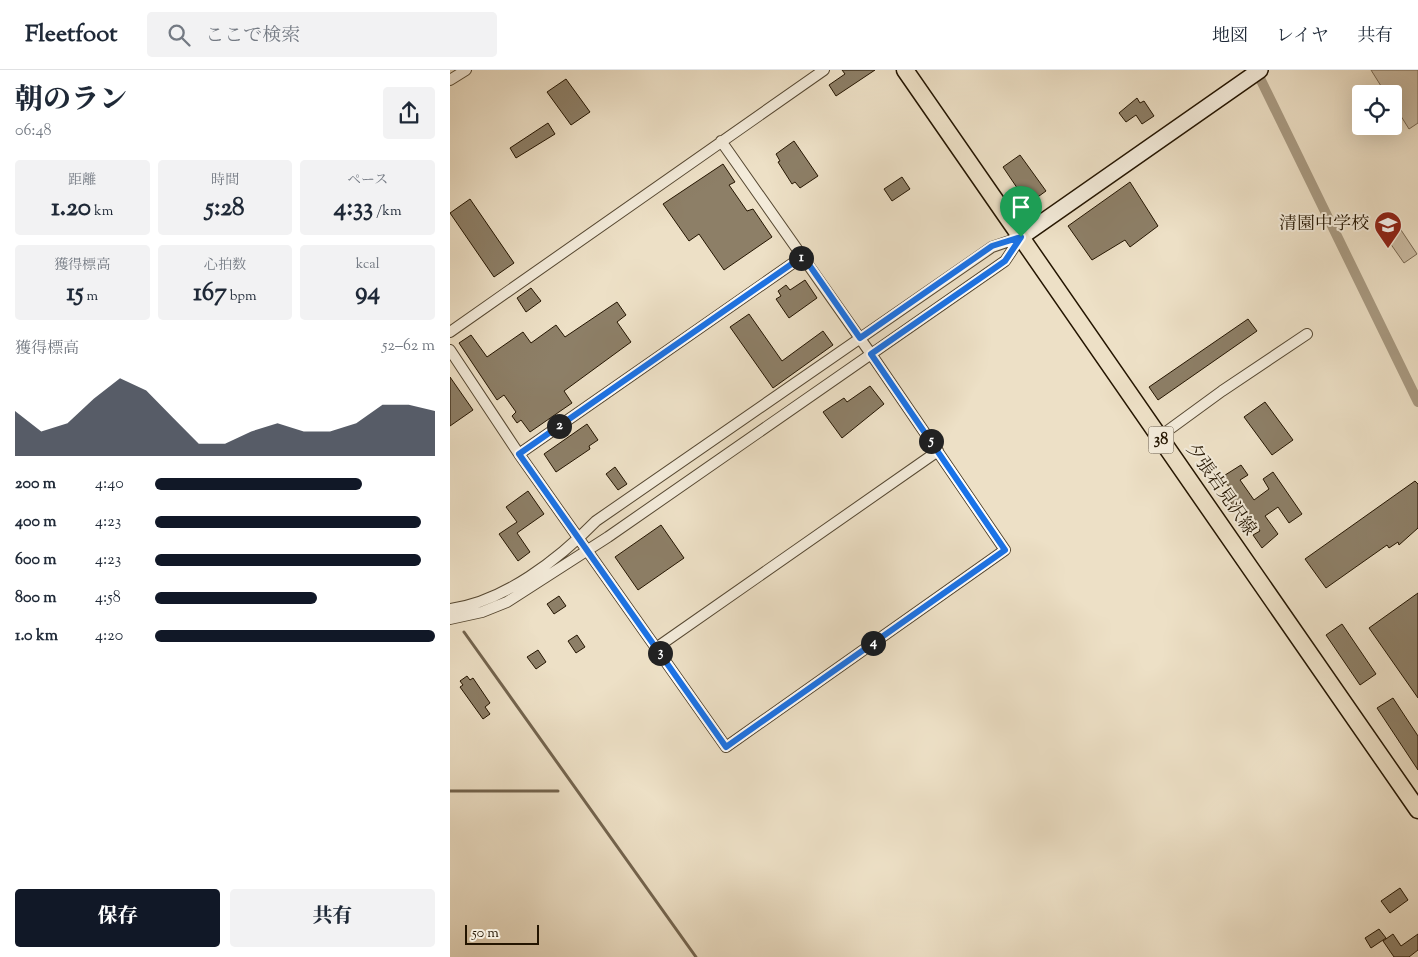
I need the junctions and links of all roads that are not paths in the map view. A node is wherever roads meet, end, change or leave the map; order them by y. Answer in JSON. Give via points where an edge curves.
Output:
{"nodes":[{"id":1,"x":466,"y":70,"type":"edge"},
{"id":2,"x":824,"y":70,"type":"edge"},
{"id":3,"x":905,"y":70,"type":"edge"},
{"id":4,"x":1255,"y":74,"type":"edge"},
{"id":5,"x":450,"y":80,"type":"edge"},
{"id":6,"x":721,"y":141,"type":"junction"},
{"id":7,"x":1021,"y":237,"type":"junction"},
{"id":8,"x":803,"y":256,"type":"junction"},
{"id":9,"x":450,"y":332,"type":"edge"},
{"id":10,"x":1307,"y":334,"type":"dead end"},
{"id":11,"x":860,"y":338,"type":"junction"},
{"id":12,"x":450,"y":350,"type":"edge"},
{"id":13,"x":871,"y":354,"type":"junction"},
{"id":14,"x":1159,"y":437,"type":"junction"},
{"id":15,"x":938,"y":451,"type":"junction"},
{"id":16,"x":519,"y":454,"type":"junction"},
{"id":17,"x":579,"y":539,"type":"junction"},
{"id":18,"x":587,"y":549,"type":"junction"},
{"id":19,"x":450,"y":609,"type":"edge"},
{"id":20,"x":450,"y":619,"type":"edge"},
{"id":21,"x":656,"y":648,"type":"junction"},
{"id":22,"x":1418,"y":810,"type":"edge"}],
"edges":[{"from":1,"to":5,"type":"street"},
{"from":2,"to":6,"type":"street"},
{"from":3,"to":7,"type":"main road","name":"夕張岩見沢線","number":"38"},
{"from":4,"to":7,"type":"street"},
{"from":6,"to":8,"type":"street"},
{"from":6,"to":9,"type":"street"},
{"from":7,"to":11,"type":"street","via":[[992,246]]},
{"from":7,"to":13,"type":"street","via":[[1005,261]]},
{"from":7,"to":14,"type":"main road","name":"夕張岩見沢線","number":"38"},
{"from":8,"to":11,"type":"street"},
{"from":8,"to":16,"type":"street"},
{"from":10,"to":14,"type":"street","via":[[1222,390]]},
{"from":11,"to":13,"type":"street"},
{"from":11,"to":17,"type":"street","via":[[596,521]]},
{"from":12,"to":16,"type":"street"},
{"from":13,"to":15,"type":"street"},
{"from":13,"to":18,"type":"street"},
{"from":14,"to":22,"type":"main road","name":"夕張岩見沢線","number":"38"},
{"from":15,"to":21,"type":"street"},
{"from":15,"to":21,"type":"street","via":[[1005,550],[726,747]]},
{"from":16,"to":17,"type":"street"},
{"from":17,"to":18,"type":"street"},
{"from":17,"to":19,"type":"street","via":[[507,590],[479,603]]},
{"from":18,"to":20,"type":"street","via":[[500,605]]},
{"from":18,"to":21,"type":"street"}]}
